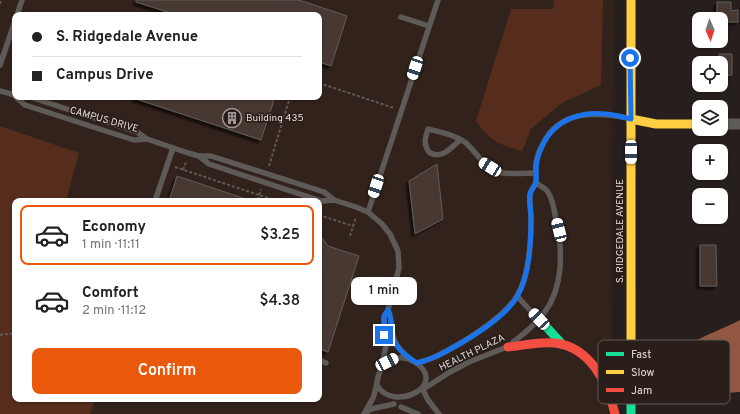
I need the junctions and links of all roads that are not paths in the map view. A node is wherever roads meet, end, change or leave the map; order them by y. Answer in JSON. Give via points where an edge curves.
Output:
{"nodes":[{"id":1,"x":22,"y":0,"type":"edge"},
{"id":2,"x":438,"y":0,"type":"edge"},
{"id":3,"x":631,"y":0,"type":"edge"},
{"id":4,"x":18,"y":12,"type":"edge"},
{"id":5,"x":401,"y":17,"type":"dead end"},
{"id":6,"x":429,"y":26,"type":"junction"},
{"id":7,"x":12,"y":30,"type":"edge"},
{"id":8,"x":0,"y":65,"type":"edge"},
{"id":9,"x":0,"y":91,"type":"edge"},
{"id":10,"x":12,"y":94,"type":"edge"},
{"id":11,"x":20,"y":100,"type":"edge"},
{"id":12,"x":39,"y":100,"type":"edge"},
{"id":13,"x":631,"y":119,"type":"junction"},
{"id":14,"x":692,"y":124,"type":"edge"},
{"id":15,"x":728,"y":124,"type":"edge"},
{"id":16,"x":740,"y":124,"type":"edge"},
{"id":17,"x":147,"y":139,"type":"junction"},
{"id":18,"x":460,"y":140,"type":"junction"},
{"id":19,"x":173,"y":148,"type":"junction"},
{"id":20,"x":199,"y":156,"type":"junction"},
{"id":21,"x":536,"y":173,"type":"junction"},
{"id":22,"x":536,"y":183,"type":"junction"},
{"id":23,"x":156,"y":198,"type":"edge"},
{"id":24,"x":313,"y":198,"type":"edge"},
{"id":25,"x":334,"y":200,"type":"junction"},
{"id":26,"x":322,"y":201,"type":"edge"},
{"id":27,"x":368,"y":212,"type":"junction"},
{"id":28,"x":517,"y":296,"type":"junction"},
{"id":29,"x":388,"y":310,"type":"junction"},
{"id":30,"x":539,"y":319,"type":"junction"},
{"id":31,"x":631,"y":340,"type":"edge"},
{"id":32,"x":562,"y":344,"type":"junction"},
{"id":33,"x":508,"y":347,"type":"junction"},
{"id":34,"x":410,"y":359,"type":"junction"},
{"id":35,"x":322,"y":361,"type":"edge"},
{"id":36,"x":326,"y":363,"type":"dead end"},
{"id":37,"x":417,"y":363,"type":"junction"},
{"id":38,"x":381,"y":368,"type":"junction"},
{"id":39,"x":598,"y":371,"type":"edge"},
{"id":40,"x":377,"y":385,"type":"junction"},
{"id":41,"x":423,"y":392,"type":"junction"},
{"id":42,"x":613,"y":404,"type":"edge"},
{"id":43,"x":396,"y":405,"type":"junction"},
{"id":44,"x":409,"y":405,"type":"dead end"},
{"id":45,"x":364,"y":414,"type":"edge"},
{"id":46,"x":418,"y":414,"type":"edge"},
{"id":47,"x":439,"y":414,"type":"edge"},
{"id":48,"x":615,"y":414,"type":"edge"}],
"edges":[{"from":1,"to":4,"type":"lane"},
{"from":2,"to":6,"type":"lane"},
{"from":3,"to":13,"type":"main road","name":"S. RIDGEDALE AVENUE"},
{"from":5,"to":6,"type":"lane"},
{"from":6,"to":27,"type":"lane"},
{"from":7,"to":8,"type":"lane"},
{"from":9,"to":10,"type":"lane","name":"CAMPUS DRIVE"},
{"from":11,"to":17,"type":"lane","name":"CAMPUS DRIVE","via":[[26,105],[134,140]]},
{"from":12,"to":17,"type":"lane","name":"CAMPUS DRIVE","via":[[137,132]]},
{"from":13,"to":14,"type":"main road","via":[[656,124]]},
{"from":13,"to":21,"type":"lane","name":"HEALTH PLAZA","via":[[607,114],[590,114],[578,115],[561,122],[546,136],[537,158]]},
{"from":13,"to":31,"type":"main road","name":"S. RIDGEDALE AVENUE"},
{"from":15,"to":16,"type":"street"},
{"from":17,"to":19,"type":"lane","name":"CAMPUS DRIVE"},
{"from":18,"to":18,"type":"lane","via":[[428,129],[425,144],[426,149],[434,155],[444,153]]},
{"from":18,"to":21,"type":"lane","via":[[466,143],[483,163],[498,172]]},
{"from":19,"to":20,"type":"lane","name":"CAMPUS DRIVE"},
{"from":19,"to":23,"type":"lane"},
{"from":20,"to":24,"type":"lane","name":"CAMPUS DRIVE","via":[[209,164]]},
{"from":20,"to":25,"type":"lane","name":"CAMPUS DRIVE","via":[[211,156],[324,192]]},
{"from":21,"to":22,"type":"lane","name":"HEALTH PLAZA"},
{"from":22,"to":28,"type":"lane","name":"HEALTH PLAZA","via":[[530,194],[531,234],[528,259],[523,283]]},
{"from":22,"to":30,"type":"lane","name":"HEALTH PLAZA","via":[[547,191],[552,202],[559,230],[561,258],[557,287]]},
{"from":25,"to":26,"type":"lane","name":"CAMPUS DRIVE"},
{"from":25,"to":27,"type":"lane","name":"CAMPUS DRIVE"},
{"from":27,"to":29,"type":"lane","name":"CAMPUS DRIVE","via":[[390,234],[398,251],[399,268]]},
{"from":28,"to":30,"type":"lane"},
{"from":28,"to":37,"type":"lane","name":"HEALTH PLAZA","via":[[509,307],[474,335],[436,357]]},
{"from":29,"to":34,"type":"lane","name":"CAMPUS DRIVE","via":[[392,317],[392,335],[396,344]]},
{"from":29,"to":38,"type":"lane","name":"CAMPUS DRIVE","via":[[384,316],[386,346]]},
{"from":30,"to":32,"type":"main road"},
{"from":30,"to":33,"type":"lane","name":"HEALTH PLAZA"},
{"from":32,"to":33,"type":"main road","via":[[539,343]]},
{"from":32,"to":39,"type":"main road","via":[[575,349]]},
{"from":33,"to":41,"type":"lane","name":"HEALTH PLAZA","via":[[450,372]]},
{"from":34,"to":37,"type":"lane","name":"CAMPUS DRIVE"},
{"from":34,"to":38,"type":"lane","via":[[394,359]]},
{"from":35,"to":36,"type":"lane"},
{"from":37,"to":41,"type":"lane","via":[[425,376]]},
{"from":38,"to":40,"type":"lane","name":"CAMPUS DRIVE"},
{"from":40,"to":43,"type":"lane","via":[[384,399]]},
{"from":40,"to":45,"type":"lane","name":"CAMPUS DRIVE"},
{"from":41,"to":47,"type":"lane"},
{"from":42,"to":48,"type":"main road"},
{"from":43,"to":44,"type":"lane"},
{"from":43,"to":45,"type":"lane","via":[[371,409]]},
{"from":43,"to":46,"type":"lane"}]}
